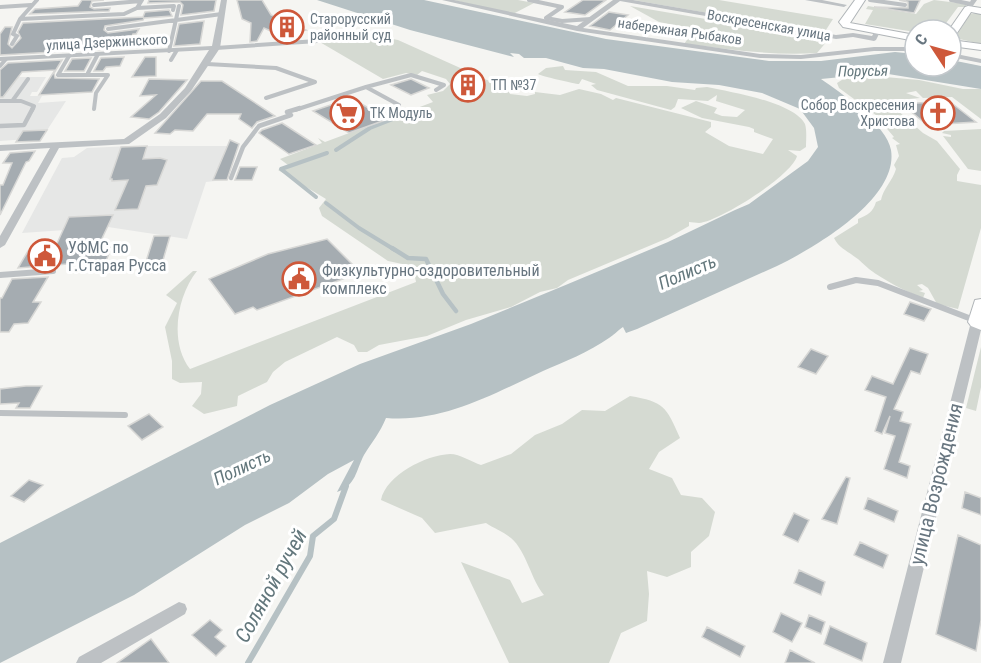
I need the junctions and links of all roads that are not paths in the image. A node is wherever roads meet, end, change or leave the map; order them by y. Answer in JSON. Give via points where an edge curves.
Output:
{"nodes":[{"id":1,"x":37,"y":0,"type":"edge"},
{"id":2,"x":142,"y":0,"type":"edge"},
{"id":3,"x":224,"y":0,"type":"edge"},
{"id":4,"x":445,"y":0,"type":"edge"},
{"id":5,"x":529,"y":0,"type":"edge"},
{"id":6,"x":620,"y":0,"type":"edge"},
{"id":7,"x":808,"y":0,"type":"edge"},
{"id":8,"x":860,"y":0,"type":"edge"},
{"id":9,"x":870,"y":0,"type":"edge"},
{"id":10,"x":951,"y":0,"type":"edge"},
{"id":11,"x":896,"y":2,"type":"edge"},
{"id":12,"x":968,"y":3,"type":"edge"},
{"id":13,"x":94,"y":4,"type":"dead end"},
{"id":14,"x":31,"y":5,"type":"junction"},
{"id":15,"x":844,"y":5,"type":"dead end"},
{"id":16,"x":905,"y":5,"type":"dead end"},
{"id":17,"x":179,"y":6,"type":"dead end"},
{"id":18,"x":0,"y":7,"type":"edge"},
{"id":19,"x":137,"y":8,"type":"junction"},
{"id":20,"x":173,"y":10,"type":"dead end"},
{"id":21,"x":981,"y":11,"type":"edge"},
{"id":22,"x":222,"y":14,"type":"junction"},
{"id":23,"x":178,"y":17,"type":"junction"},
{"id":24,"x":960,"y":18,"type":"edge"},
{"id":25,"x":20,"y":19,"type":"junction"},
{"id":26,"x":591,"y":19,"type":"junction"},
{"id":27,"x":108,"y":29,"type":"dead end"},
{"id":28,"x":577,"y":29,"type":"junction"},
{"id":29,"x":877,"y":32,"type":"junction"},
{"id":30,"x":903,"y":36,"type":"edge"},
{"id":31,"x":317,"y":41,"type":"dead end"},
{"id":32,"x":12,"y":44,"type":"dead end"},
{"id":33,"x":216,"y":48,"type":"junction"},
{"id":34,"x":903,"y":49,"type":"edge"},
{"id":35,"x":173,"y":50,"type":"junction"},
{"id":36,"x":98,"y":54,"type":"junction"},
{"id":37,"x":69,"y":56,"type":"junction"},
{"id":38,"x":963,"y":57,"type":"edge"},
{"id":39,"x":3,"y":59,"type":"edge"},
{"id":40,"x":171,"y":60,"type":"dead end"},
{"id":41,"x":981,"y":61,"type":"edge"},
{"id":42,"x":207,"y":64,"type":"junction"},
{"id":43,"x":0,"y":66,"type":"edge"},
{"id":44,"x":88,"y":73,"type":"junction"},
{"id":45,"x":28,"y":80,"type":"dead end"},
{"id":46,"x":366,"y":87,"type":"junction"},
{"id":47,"x":436,"y":90,"type":"dead end"},
{"id":48,"x":266,"y":98,"type":"dead end"},
{"id":49,"x":13,"y":100,"type":"junction"},
{"id":50,"x":0,"y":101,"type":"edge"},
{"id":51,"x":399,"y":105,"type":"dead end"},
{"id":52,"x":94,"y":109,"type":"dead end"},
{"id":53,"x":0,"y":126,"type":"edge"},
{"id":54,"x":56,"y":145,"type":"junction"},
{"id":55,"x":0,"y":148,"type":"edge"},
{"id":56,"x":231,"y":178,"type":"dead end"},
{"id":57,"x":0,"y":245,"type":"edge"},
{"id":58,"x":53,"y":271,"type":"dead end"},
{"id":59,"x":0,"y":275,"type":"edge"},
{"id":60,"x":830,"y":287,"type":"dead end"},
{"id":61,"x":980,"y":317,"type":"edge"},
{"id":62,"x":0,"y":413,"type":"edge"},
{"id":63,"x":125,"y":415,"type":"dead end"},
{"id":64,"x":179,"y":609,"type":"dead end"},
{"id":65,"x":85,"y":663,"type":"edge"},
{"id":66,"x":892,"y":663,"type":"edge"}],
"edges":[{"from":1,"to":14,"type":"lane"},
{"from":2,"to":13,"type":"lane"},
{"from":2,"to":19,"type":"lane"},
{"from":3,"to":22,"type":"street"},
{"from":4,"to":28,"type":"street","name":"набережная Рыбаков"},
{"from":5,"to":26,"type":"lane","via":[[562,7],[546,18]]},
{"from":6,"to":26,"type":"street"},
{"from":6,"to":29,"type":"street","name":"Воскресенская улица","via":[[836,37],[874,39]]},
{"from":7,"to":15,"type":"street"},
{"from":8,"to":29,"type":"main road","name":"Воскресенская улица","via":[[844,22]]},
{"from":9,"to":11,"type":"lane"},
{"from":10,"to":12,"type":"lane"},
{"from":11,"to":16,"type":"lane"},
{"from":12,"to":21,"type":"main road"},
{"from":12,"to":24,"type":"main road"},
{"from":14,"to":18,"type":"lane"},
{"from":14,"to":25,"type":"lane"},
{"from":17,"to":23,"type":"lane"},
{"from":19,"to":20,"type":"lane","via":[[174,6]]},
{"from":19,"to":25,"type":"lane","via":[[124,14]]},
{"from":22,"to":23,"type":"lane"},
{"from":22,"to":33,"type":"street"},
{"from":23,"to":27,"type":"lane","via":[[136,28]]},
{"from":23,"to":35,"type":"lane"},
{"from":25,"to":32,"type":"lane"},
{"from":26,"to":28,"type":"street"},
{"from":28,"to":34,"type":"street","name":"набережная Рыбаков","via":[[771,57]]},
{"from":29,"to":30,"type":"main road","name":"Воскресенская улица"},
{"from":31,"to":33,"type":"lane"},
{"from":33,"to":35,"type":"street","name":"улица Дзержинского"},
{"from":33,"to":42,"type":"street"},
{"from":35,"to":36,"type":"street","name":"улица Дзержинского"},
{"from":35,"to":40,"type":"lane"},
{"from":36,"to":37,"type":"street","name":"улица Дзержинского"},
{"from":36,"to":44,"type":"lane"},
{"from":37,"to":39,"type":"street","name":"улица Дзержинского"},
{"from":37,"to":44,"type":"lane","via":[[58,75]]},
{"from":38,"to":41,"type":"street"},
{"from":39,"to":43,"type":"lane"},
{"from":42,"to":48,"type":"lane","via":[[269,67],[315,82]]},
{"from":42,"to":54,"type":"street","via":[[163,116],[126,142]]},
{"from":44,"to":52,"type":"lane","via":[[108,75],[96,93]]},
{"from":45,"to":49,"type":"lane"},
{"from":46,"to":47,"type":"lane","via":[[411,75],[444,85]]},
{"from":46,"to":51,"type":"lane"},
{"from":46,"to":56,"type":"lane","via":[[259,126],[243,147]]},
{"from":49,"to":50,"type":"lane"},
{"from":49,"to":53,"type":"lane","via":[[29,102],[33,110],[24,125]]},
{"from":54,"to":55,"type":"street"},
{"from":54,"to":57,"type":"street"},
{"from":58,"to":59,"type":"lane"},
{"from":60,"to":61,"type":"lane","via":[[856,280],[878,283]]},
{"from":61,"to":66,"type":"street","name":"улица Возрождения"},
{"from":62,"to":63,"type":"lane"},
{"from":64,"to":65,"type":"street"}]}
